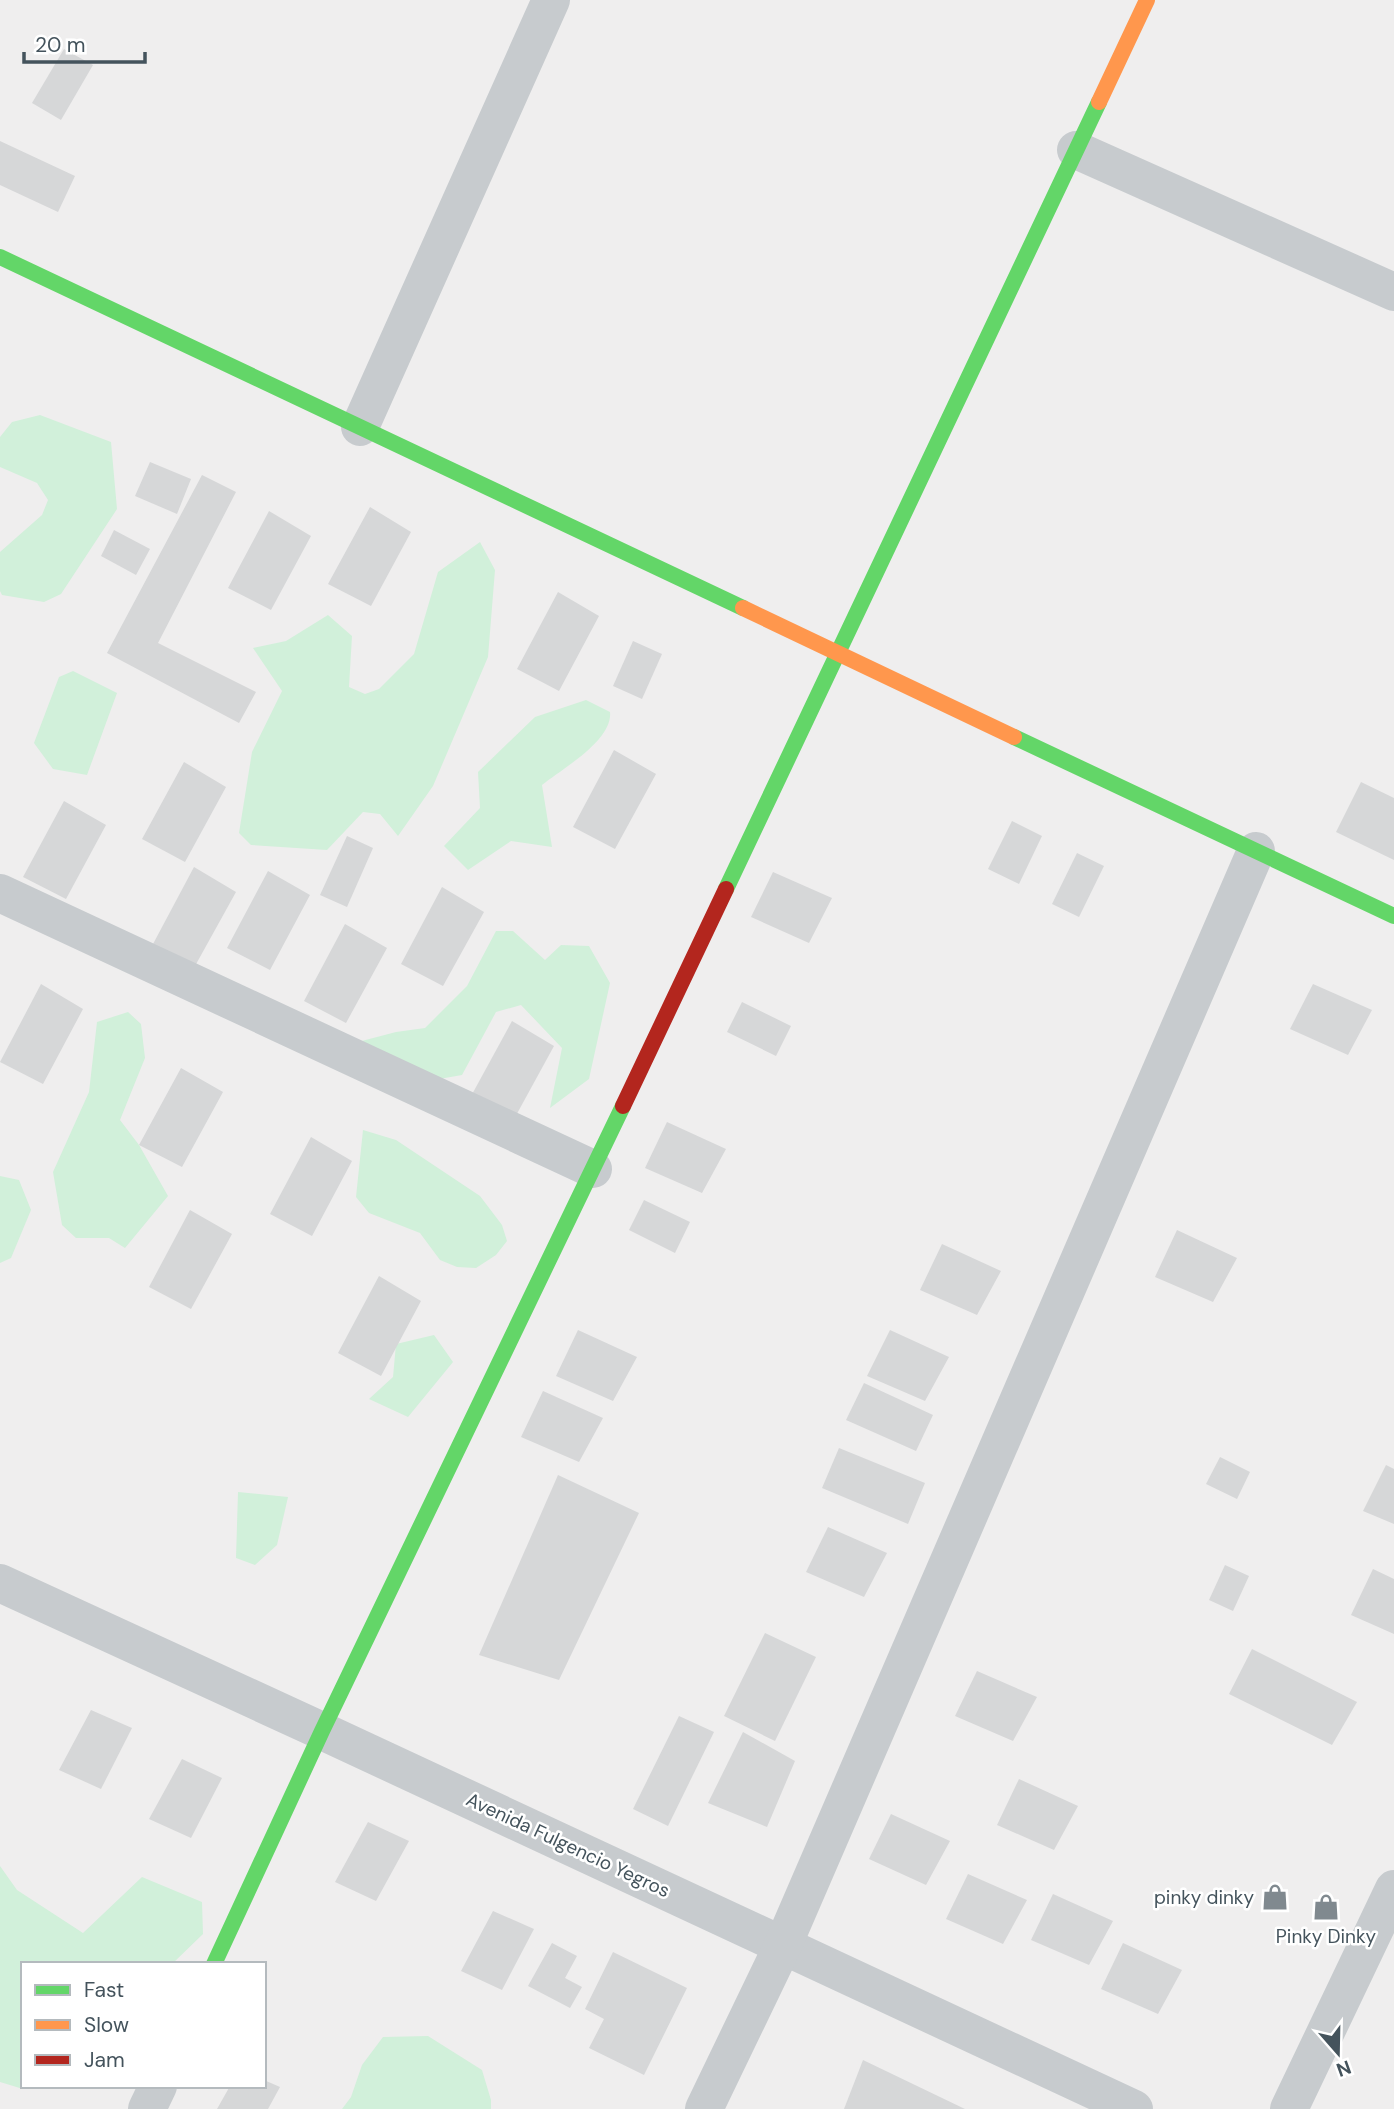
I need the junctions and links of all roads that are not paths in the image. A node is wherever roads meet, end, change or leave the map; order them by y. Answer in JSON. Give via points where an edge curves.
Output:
{"nodes":[{"id":1,"x":551,"y":0,"type":"edge"},
{"id":2,"x":1147,"y":0,"type":"edge"},
{"id":3,"x":1076,"y":149,"type":"junction"},
{"id":4,"x":0,"y":257,"type":"edge"},
{"id":5,"x":1394,"y":292,"type":"edge"},
{"id":6,"x":360,"y":427,"type":"junction"},
{"id":7,"x":838,"y":653,"type":"junction"},
{"id":8,"x":1256,"y":851,"type":"junction"},
{"id":9,"x":0,"y":893,"type":"edge"},
{"id":10,"x":1394,"y":916,"type":"edge"},
{"id":11,"x":593,"y":1169,"type":"junction"},
{"id":12,"x":0,"y":1583,"type":"edge"},
{"id":13,"x":322,"y":1731,"type":"junction"},
{"id":14,"x":1394,"y":1889,"type":"edge"},
{"id":15,"x":783,"y":1945,"type":"junction"},
{"id":16,"x":215,"y":1962,"type":"edge"},
{"id":17,"x":157,"y":2088,"type":"edge"},
{"id":18,"x":147,"y":2109,"type":"edge"},
{"id":19,"x":704,"y":2109,"type":"edge"},
{"id":20,"x":1134,"y":2109,"type":"edge"},
{"id":21,"x":1289,"y":2109,"type":"edge"}],
"edges":[{"from":1,"to":6,"type":"street"},
{"from":2,"to":3,"type":"street"},
{"from":3,"to":5,"type":"street"},
{"from":3,"to":7,"type":"street"},
{"from":4,"to":6,"type":"street"},
{"from":6,"to":7,"type":"street"},
{"from":7,"to":8,"type":"street"},
{"from":7,"to":11,"type":"street"},
{"from":8,"to":10,"type":"street"},
{"from":8,"to":15,"type":"street"},
{"from":9,"to":11,"type":"street"},
{"from":11,"to":13,"type":"street"},
{"from":12,"to":13,"type":"street","name":"Avenida Fulgencio Yegros"},
{"from":13,"to":15,"type":"street","name":"Avenida Fulgencio Yegros"},
{"from":13,"to":16,"type":"street"},
{"from":14,"to":21,"type":"street"},
{"from":15,"to":19,"type":"street"},
{"from":15,"to":20,"type":"street","name":"Avenida Fulgencio Yegros"},
{"from":17,"to":18,"type":"street"}]}
